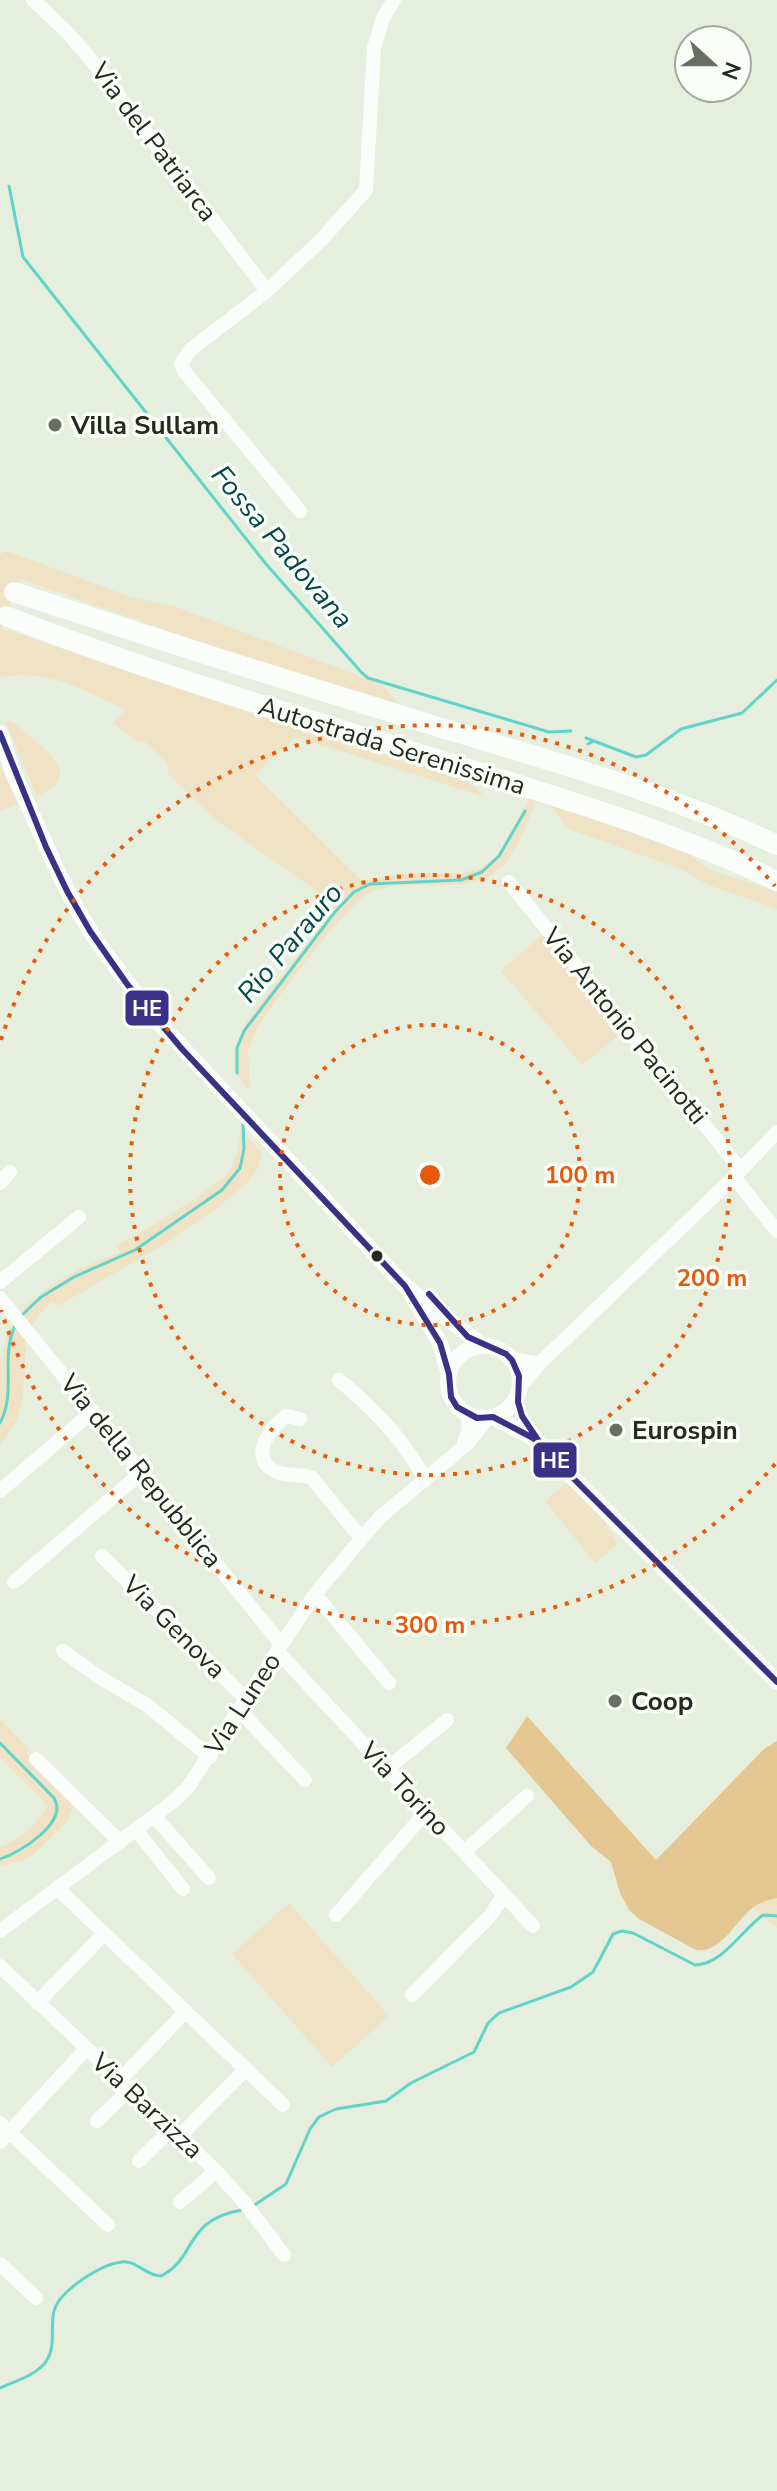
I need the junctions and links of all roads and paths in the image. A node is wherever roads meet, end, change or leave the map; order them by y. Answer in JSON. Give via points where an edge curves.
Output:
{"nodes":[{"id":1,"x":33,"y":0,"type":"edge"},
{"id":2,"x":394,"y":0,"type":"edge"},
{"id":3,"x":267,"y":291,"type":"junction"},
{"id":4,"x":300,"y":511,"type":"dead end"},
{"id":5,"x":14,"y":592,"type":"dead end"},
{"id":6,"x":6,"y":616,"type":"dead end"},
{"id":7,"x":0,"y":733,"type":"edge"},
{"id":8,"x":0,"y":754,"type":"edge"},
{"id":9,"x":13,"y":772,"type":"junction"},
{"id":10,"x":777,"y":845,"type":"edge"},
{"id":11,"x":777,"y":881,"type":"edge"},
{"id":12,"x":509,"y":882,"type":"dead end"},
{"id":13,"x":777,"y":1132,"type":"edge"},
{"id":14,"x":738,"y":1173,"type":"junction"},
{"id":15,"x":79,"y":1217,"type":"dead end"},
{"id":16,"x":777,"y":1231,"type":"edge"},
{"id":17,"x":0,"y":1282,"type":"edge"},
{"id":18,"x":405,"y":1286,"type":"junction"},
{"id":19,"x":0,"y":1298,"type":"edge"},
{"id":20,"x":483,"y":1346,"type":"junction"},
{"id":21,"x":512,"y":1359,"type":"junction"},
{"id":22,"x":539,"y":1364,"type":"junction"},
{"id":23,"x":449,"y":1374,"type":"junction"},
{"id":24,"x":339,"y":1380,"type":"dead end"},
{"id":25,"x":519,"y":1392,"type":"junction"},
{"id":26,"x":93,"y":1411,"type":"junction"},
{"id":27,"x":467,"y":1414,"type":"junction"},
{"id":28,"x":490,"y":1418,"type":"junction"},
{"id":29,"x":300,"y":1419,"type":"dead end"},
{"id":30,"x":533,"y":1438,"type":"junction"},
{"id":31,"x":459,"y":1450,"type":"junction"},
{"id":32,"x":142,"y":1472,"type":"junction"},
{"id":33,"x":425,"y":1480,"type":"junction"},
{"id":34,"x":0,"y":1491,"type":"edge"},
{"id":35,"x":361,"y":1538,"type":"junction"},
{"id":36,"x":102,"y":1556,"type":"dead end"},
{"id":37,"x":14,"y":1582,"type":"dead end"},
{"id":38,"x":315,"y":1594,"type":"junction"},
{"id":39,"x":279,"y":1647,"type":"junction"},
{"id":40,"x":63,"y":1651,"type":"dead end"},
{"id":41,"x":777,"y":1682,"type":"edge"},
{"id":42,"x":389,"y":1683,"type":"dead end"},
{"id":43,"x":243,"y":1704,"type":"junction"},
{"id":44,"x":447,"y":1720,"type":"dead end"},
{"id":45,"x":210,"y":1757,"type":"junction"},
{"id":46,"x":36,"y":1759,"type":"dead end"},
{"id":47,"x":387,"y":1769,"type":"junction"},
{"id":48,"x":305,"y":1780,"type":"dead end"},
{"id":49,"x":527,"y":1796,"type":"dead end"},
{"id":50,"x":426,"y":1812,"type":"junction"},
{"id":51,"x":154,"y":1816,"type":"junction"},
{"id":52,"x":136,"y":1830,"type":"junction"},
{"id":53,"x":120,"y":1842,"type":"junction"},
{"id":54,"x":464,"y":1852,"type":"junction"},
{"id":55,"x":209,"y":1878,"type":"dead end"},
{"id":56,"x":57,"y":1888,"type":"junction"},
{"id":57,"x":183,"y":1889,"type":"dead end"},
{"id":58,"x":504,"y":1895,"type":"junction"},
{"id":59,"x":336,"y":1915,"type":"dead end"},
{"id":60,"x":533,"y":1926,"type":"dead end"},
{"id":61,"x":0,"y":1931,"type":"edge"},
{"id":62,"x":104,"y":1934,"type":"junction"},
{"id":63,"x":0,"y":1966,"type":"edge"},
{"id":64,"x":412,"y":1995,"type":"dead end"},
{"id":65,"x":37,"y":2003,"type":"junction"},
{"id":66,"x":186,"y":2011,"type":"junction"},
{"id":67,"x":86,"y":2049,"type":"junction"},
{"id":68,"x":246,"y":2069,"type":"junction"},
{"id":69,"x":124,"y":2085,"type":"junction"},
{"id":70,"x":283,"y":2105,"type":"dead end"},
{"id":71,"x":97,"y":2121,"type":"dead end"},
{"id":72,"x":3,"y":2132,"type":"edge"},
{"id":73,"x":175,"y":2133,"type":"junction"},
{"id":74,"x":139,"y":2161,"type":"dead end"},
{"id":75,"x":216,"y":2171,"type":"junction"},
{"id":76,"x":180,"y":2202,"type":"dead end"},
{"id":77,"x":108,"y":2225,"type":"dead end"},
{"id":78,"x":284,"y":2255,"type":"dead end"},
{"id":79,"x":0,"y":2264,"type":"edge"},
{"id":80,"x":36,"y":2298,"type":"dead end"}],
"edges":[{"from":1,"to":3,"type":"street","name":"Via del Patriarca","via":[[100,72]]},
{"from":2,"to":3,"type":"street","via":[[374,48],[366,190]]},
{"from":3,"to":4,"type":"street","via":[[190,350],[181,364]]},
{"from":5,"to":10,"type":"highway","name":"Autostrada Serenissima","via":[[562,765]]},
{"from":6,"to":11,"type":"highway","name":"Autostrada Serenissima","via":[[185,681],[611,814]]},
{"from":7,"to":9,"type":"main road"},
{"from":8,"to":9,"type":"main road"},
{"from":9,"to":18,"type":"main road","via":[[78,911],[123,978],[182,1049]]},
{"from":12,"to":14,"type":"street","name":"Via Antonio Pacinotti"},
{"from":13,"to":14,"type":"street"},
{"from":14,"to":16,"type":"street","name":"Via Antonio Pacinotti"},
{"from":14,"to":22,"type":"street"},
{"from":15,"to":17,"type":"street"},
{"from":18,"to":20,"type":"main road"},
{"from":18,"to":23,"type":"main road","via":[[431,1326]]},
{"from":19,"to":26,"type":"street","name":"Via della Repubblica"},
{"from":20,"to":21,"type":"main road"},
{"from":20,"to":23,"type":"main road","via":[[461,1354]]},
{"from":21,"to":22,"type":"street"},
{"from":21,"to":25,"type":"main road"},
{"from":22,"to":25,"type":"street"},
{"from":23,"to":27,"type":"main road","via":[[451,1397]]},
{"from":24,"to":33,"type":"street","via":[[393,1432]]},
{"from":25,"to":28,"type":"main road","via":[[506,1411]]},
{"from":25,"to":30,"type":"main road"},
{"from":26,"to":32,"type":"street","name":"Via della Repubblica"},
{"from":26,"to":34,"type":"street"},
{"from":27,"to":28,"type":"main road"},
{"from":27,"to":31,"type":"street","via":[[468,1435]]},
{"from":28,"to":30,"type":"main road"},
{"from":28,"to":31,"type":"street","name":"Via Luneo"},
{"from":29,"to":35,"type":"street","via":[[286,1416],[267,1433],[262,1448],[266,1461],[280,1473],[312,1478]]},
{"from":30,"to":41,"type":"main road"},
{"from":31,"to":33,"type":"street","name":"Via Luneo"},
{"from":32,"to":37,"type":"street"},
{"from":32,"to":39,"type":"street","name":"Via della Repubblica"},
{"from":33,"to":35,"type":"street","name":"Via Luneo"},
{"from":35,"to":38,"type":"street","name":"Via Luneo"},
{"from":36,"to":43,"type":"street","name":"Via Genova"},
{"from":38,"to":39,"type":"street","name":"Via Luneo"},
{"from":38,"to":42,"type":"street"},
{"from":39,"to":43,"type":"street","name":"Via Luneo"},
{"from":39,"to":47,"type":"street","name":"Via Torino"},
{"from":40,"to":45,"type":"street","via":[[147,1705]]},
{"from":43,"to":45,"type":"street","name":"Via Luneo"},
{"from":43,"to":48,"type":"street","name":"Via Genova"},
{"from":44,"to":47,"type":"street"},
{"from":45,"to":51,"type":"street","name":"Via Luneo","via":[[188,1787]]},
{"from":46,"to":53,"type":"street"},
{"from":47,"to":50,"type":"street","name":"Via Torino"},
{"from":49,"to":54,"type":"street"},
{"from":50,"to":54,"type":"street","name":"Via Torino"},
{"from":50,"to":59,"type":"street"},
{"from":51,"to":52,"type":"street","name":"Via Luneo"},
{"from":51,"to":55,"type":"street"},
{"from":52,"to":53,"type":"street","name":"Via Luneo"},
{"from":52,"to":57,"type":"street"},
{"from":53,"to":56,"type":"street","name":"Via Luneo"},
{"from":54,"to":58,"type":"street","name":"Via Torino"},
{"from":56,"to":61,"type":"street","name":"Via Luneo"},
{"from":56,"to":62,"type":"street"},
{"from":58,"to":60,"type":"street","name":"Via Torino"},
{"from":58,"to":64,"type":"street"},
{"from":62,"to":65,"type":"street"},
{"from":62,"to":66,"type":"street"},
{"from":63,"to":65,"type":"street","name":"Via Barzizza"},
{"from":65,"to":67,"type":"street","name":"Via Barzizza"},
{"from":66,"to":68,"type":"street"},
{"from":66,"to":69,"type":"street"},
{"from":67,"to":69,"type":"street","name":"Via Barzizza"},
{"from":67,"to":72,"type":"street"},
{"from":68,"to":70,"type":"street"},
{"from":68,"to":73,"type":"street"},
{"from":69,"to":71,"type":"street"},
{"from":69,"to":73,"type":"street","name":"Via Barzizza"},
{"from":72,"to":77,"type":"street"},
{"from":73,"to":74,"type":"street"},
{"from":73,"to":75,"type":"street","name":"Via Barzizza"},
{"from":75,"to":76,"type":"street"},
{"from":75,"to":78,"type":"street","name":"Via Barzizza"},
{"from":79,"to":80,"type":"street"}]}
